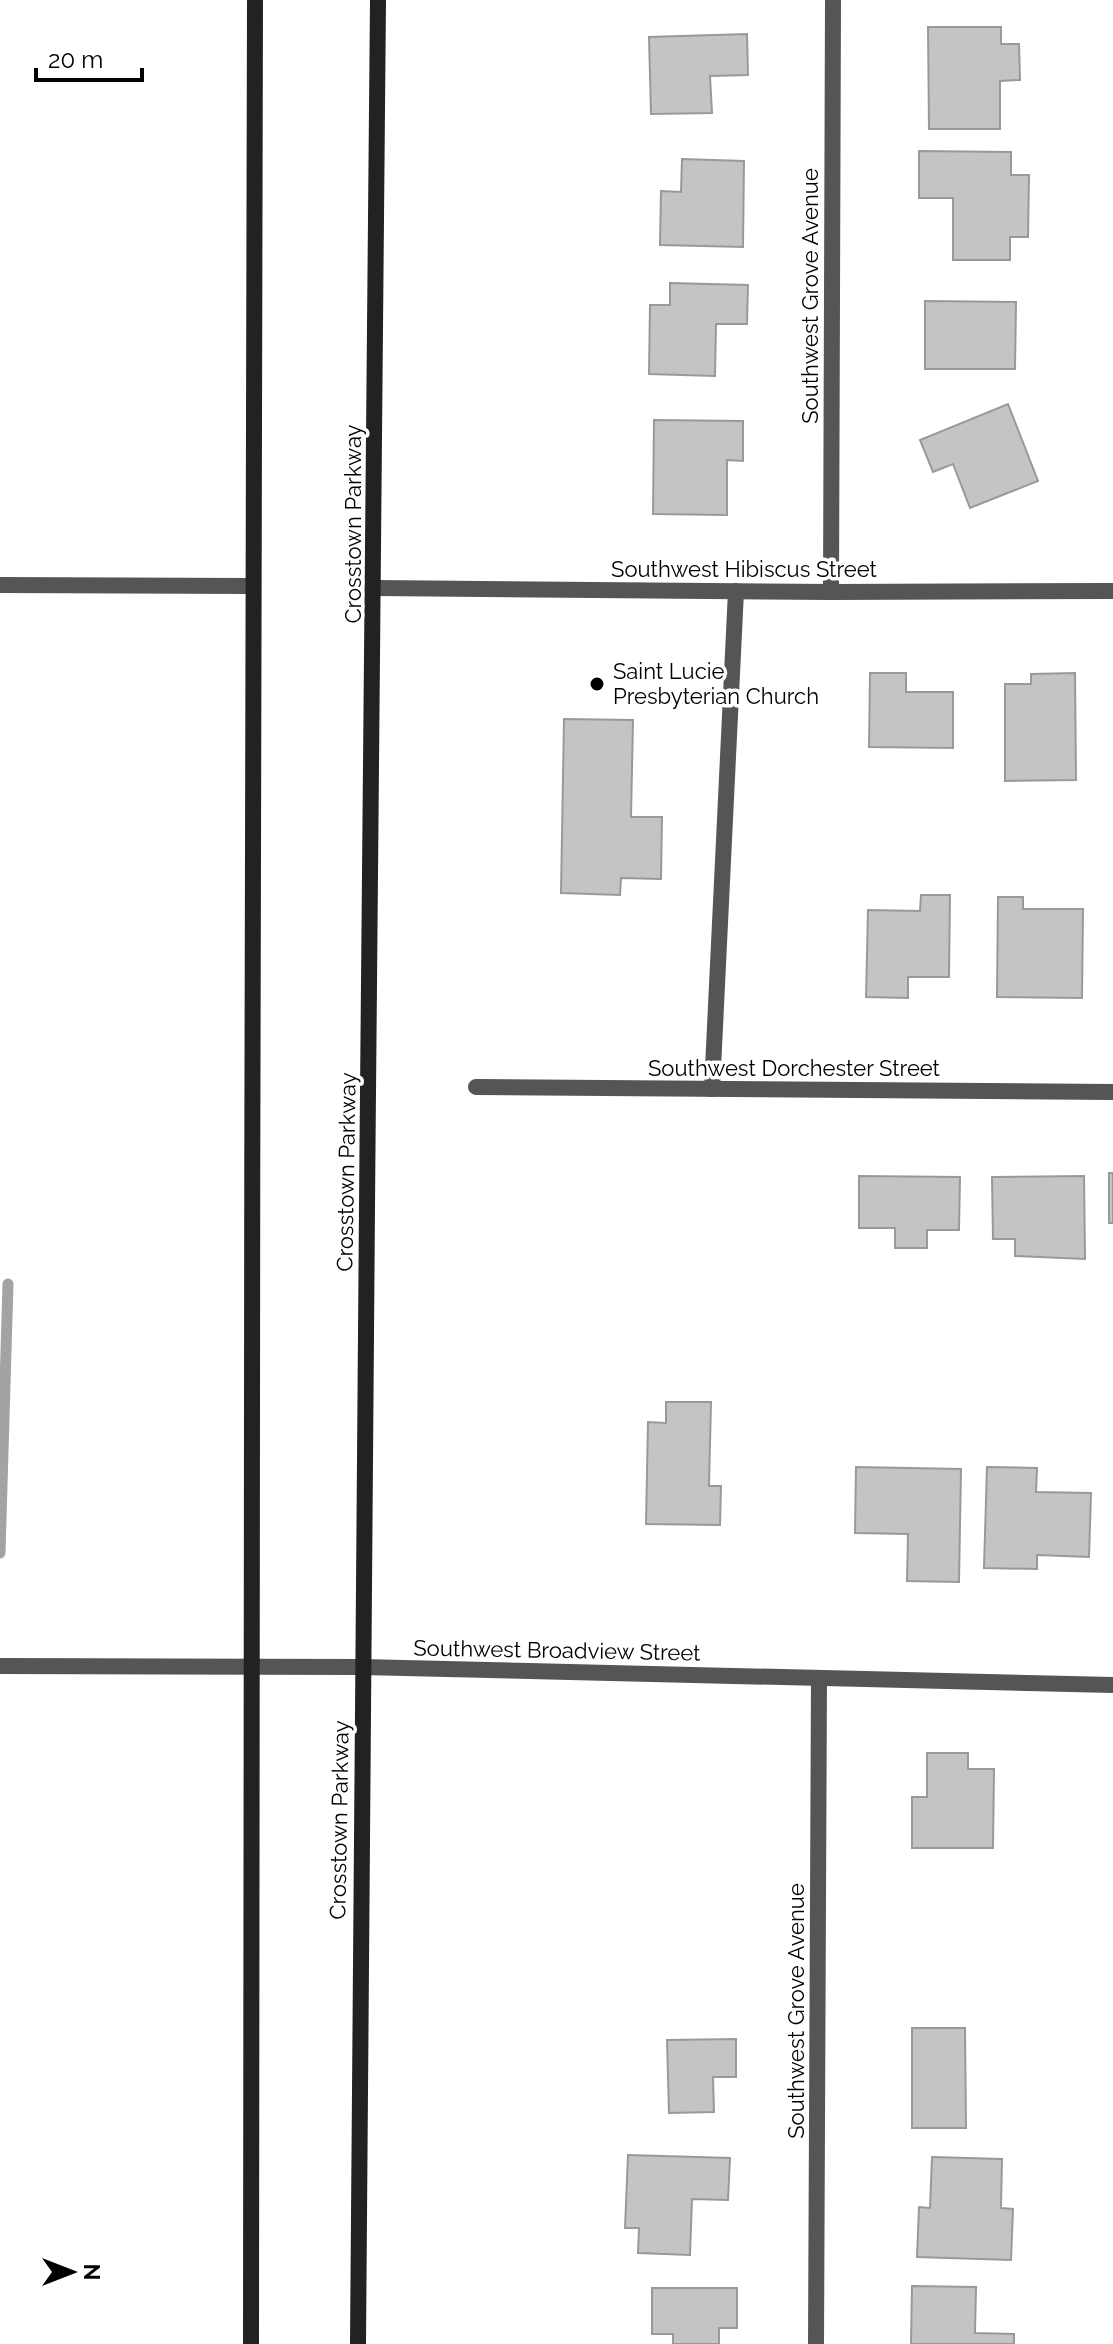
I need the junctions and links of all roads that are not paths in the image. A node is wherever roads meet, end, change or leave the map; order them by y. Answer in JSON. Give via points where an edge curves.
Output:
{"nodes":[{"id":1,"x":255,"y":0,"type":"edge"},
{"id":2,"x":378,"y":0,"type":"edge"},
{"id":3,"x":833,"y":0,"type":"edge"},
{"id":4,"x":0,"y":585,"type":"edge"},
{"id":5,"x":251,"y":586,"type":"junction"},
{"id":6,"x":375,"y":588,"type":"junction"},
{"id":7,"x":736,"y":591,"type":"junction"},
{"id":8,"x":1113,"y":591,"type":"edge"},
{"id":9,"x":831,"y":592,"type":"junction"},
{"id":10,"x":476,"y":1087,"type":"dead end"},
{"id":11,"x":712,"y":1089,"type":"junction"},
{"id":12,"x":1113,"y":1092,"type":"edge"},
{"id":13,"x":254,"y":1665,"type":"junction"},
{"id":14,"x":0,"y":1666,"type":"edge"},
{"id":15,"x":362,"y":1667,"type":"junction"},
{"id":16,"x":819,"y":1678,"type":"junction"},
{"id":17,"x":1113,"y":1685,"type":"edge"},
{"id":18,"x":251,"y":2344,"type":"edge"},
{"id":19,"x":358,"y":2344,"type":"edge"},
{"id":20,"x":816,"y":2344,"type":"edge"}],
"edges":[{"from":1,"to":5,"type":"main road"},
{"from":2,"to":6,"type":"main road","name":"Crosstown Parkway"},
{"from":3,"to":9,"type":"street","name":"Southwest Grove Avenue"},
{"from":4,"to":5,"type":"street"},
{"from":5,"to":13,"type":"main road"},
{"from":6,"to":7,"type":"street","name":"Southwest Hibiscus Street"},
{"from":6,"to":15,"type":"main road","name":"Crosstown Parkway"},
{"from":7,"to":9,"type":"street","name":"Southwest Hibiscus Street"},
{"from":7,"to":11,"type":"street"},
{"from":8,"to":9,"type":"street","name":"Southwest Hibiscus Street"},
{"from":10,"to":11,"type":"street","name":"Southwest Dorchester Street"},
{"from":11,"to":12,"type":"street","name":"Southwest Dorchester Street"},
{"from":13,"to":14,"type":"street","name":"Southwest Broadview Street"},
{"from":13,"to":15,"type":"street","name":"Southwest Broadview Street"},
{"from":13,"to":18,"type":"main road"},
{"from":15,"to":16,"type":"street","name":"Southwest Broadview Street"},
{"from":15,"to":19,"type":"main road","name":"Crosstown Parkway"},
{"from":16,"to":17,"type":"street","name":"Southwest Broadview Street"},
{"from":16,"to":20,"type":"street","name":"Southwest Grove Avenue"}]}
